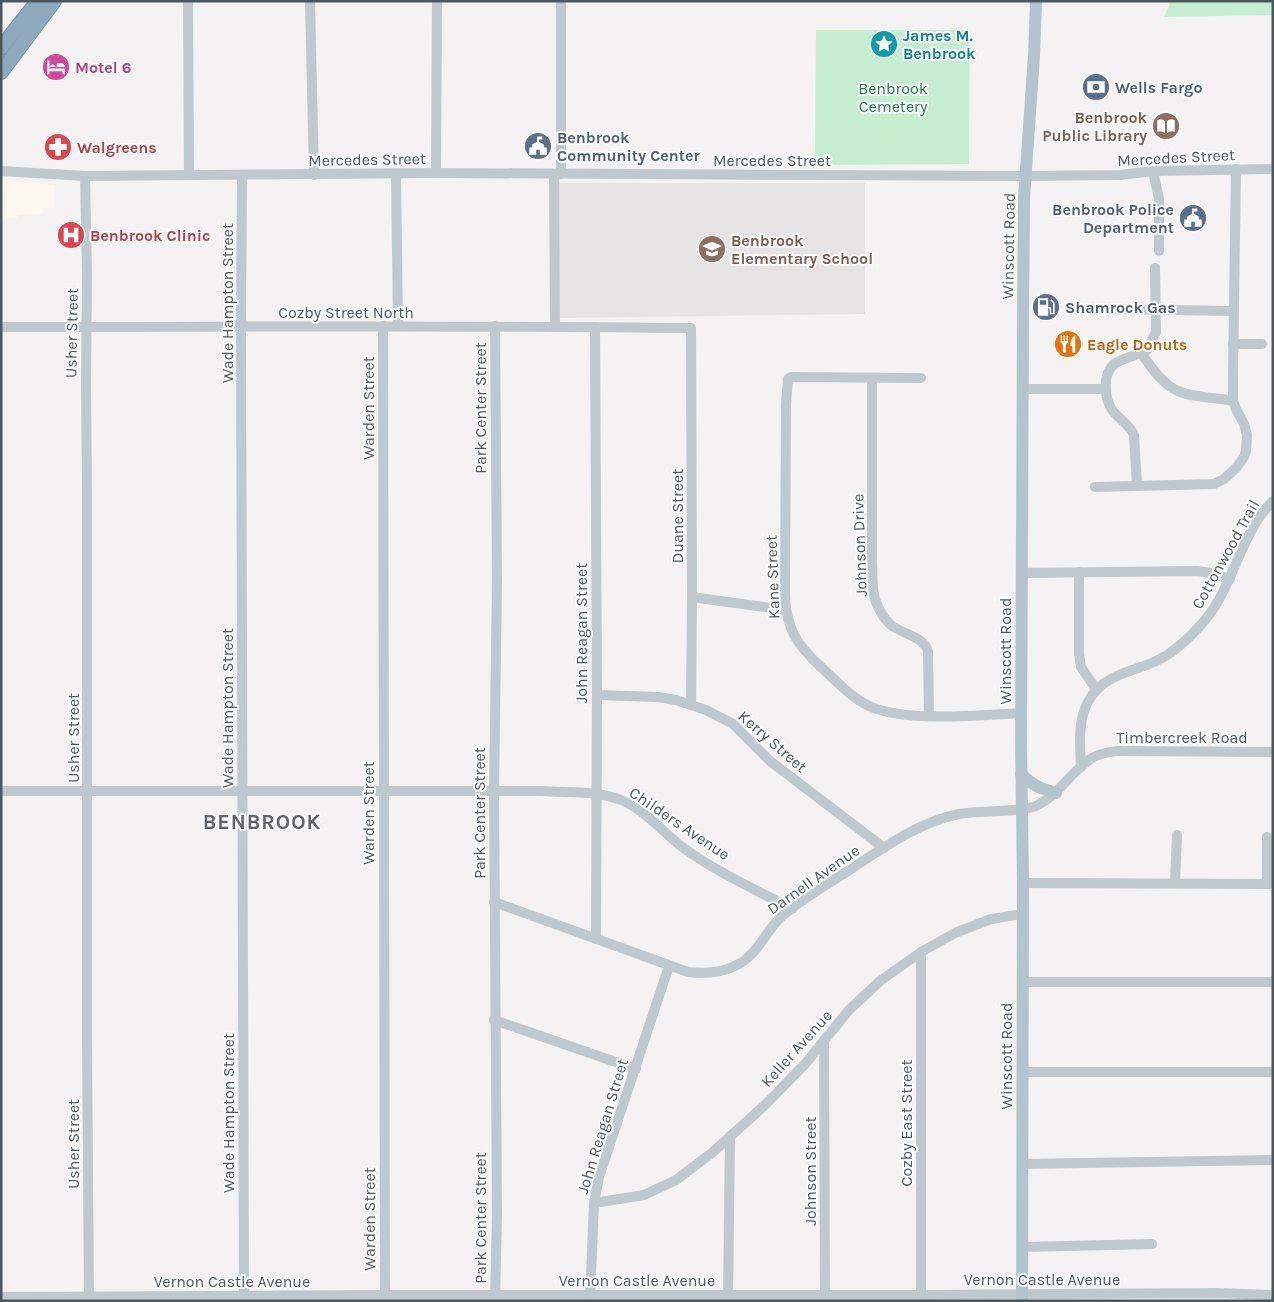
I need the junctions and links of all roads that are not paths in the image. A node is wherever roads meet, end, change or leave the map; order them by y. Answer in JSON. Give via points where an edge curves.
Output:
{"nodes":[{"id":1,"x":38,"y":1,"type":"edge"},
{"id":2,"x":54,"y":1,"type":"edge"},
{"id":3,"x":188,"y":1,"type":"edge"},
{"id":4,"x":310,"y":1,"type":"edge"},
{"id":5,"x":437,"y":1,"type":"edge"},
{"id":6,"x":561,"y":1,"type":"edge"},
{"id":7,"x":1036,"y":1,"type":"edge"},
{"id":8,"x":1,"y":48,"type":"edge"},
{"id":9,"x":1,"y":72,"type":"edge"},
{"id":10,"x":1236,"y":169,"type":"junction"},
{"id":11,"x":1273,"y":169,"type":"edge"},
{"id":12,"x":1,"y":171,"type":"edge"},
{"id":13,"x":1153,"y":171,"type":"junction"},
{"id":14,"x":436,"y":173,"type":"junction"},
{"id":15,"x":396,"y":174,"type":"junction"},
{"id":16,"x":557,"y":174,"type":"junction"},
{"id":17,"x":189,"y":175,"type":"junction"},
{"id":18,"x":242,"y":175,"type":"junction"},
{"id":19,"x":314,"y":175,"type":"junction"},
{"id":20,"x":84,"y":176,"type":"junction"},
{"id":21,"x":1026,"y":176,"type":"junction"},
{"id":22,"x":1159,"y":251,"type":"dead end"},
{"id":23,"x":1155,"y":268,"type":"dead end"},
{"id":24,"x":1106,"y":309,"type":"dead end"},
{"id":25,"x":1156,"y":310,"type":"junction"},
{"id":26,"x":1233,"y":311,"type":"junction"},
{"id":27,"x":1,"y":326,"type":"edge"},
{"id":28,"x":383,"y":326,"type":"junction"},
{"id":29,"x":398,"y":326,"type":"junction"},
{"id":30,"x":495,"y":326,"type":"junction"},
{"id":31,"x":555,"y":326,"type":"junction"},
{"id":32,"x":595,"y":326,"type":"junction"},
{"id":33,"x":86,"y":327,"type":"junction"},
{"id":34,"x":241,"y":328,"type":"junction"},
{"id":35,"x":691,"y":328,"type":"joint"},
{"id":36,"x":1233,"y":344,"type":"junction"},
{"id":37,"x":1262,"y":344,"type":"dead end"},
{"id":38,"x":1141,"y":353,"type":"junction"},
{"id":39,"x":872,"y":378,"type":"junction"},
{"id":40,"x":921,"y":378,"type":"dead end"},
{"id":41,"x":1106,"y":389,"type":"junction"},
{"id":42,"x":1023,"y":390,"type":"junction"},
{"id":43,"x":1233,"y":401,"type":"junction"},
{"id":44,"x":1137,"y":486,"type":"junction"},
{"id":45,"x":1095,"y":487,"type":"dead end"},
{"id":46,"x":1273,"y":501,"type":"edge"},
{"id":47,"x":1079,"y":572,"type":"junction"},
{"id":48,"x":1022,"y":573,"type":"junction"},
{"id":49,"x":1230,"y":579,"type":"junction"},
{"id":50,"x":692,"y":596,"type":"junction"},
{"id":51,"x":786,"y":610,"type":"junction"},
{"id":52,"x":1096,"y":689,"type":"junction"},
{"id":53,"x":597,"y":695,"type":"junction"},
{"id":54,"x":691,"y":705,"type":"junction"},
{"id":55,"x":1021,"y":713,"type":"junction"},
{"id":56,"x":929,"y":715,"type":"junction"},
{"id":57,"x":1273,"y":752,"type":"edge"},
{"id":58,"x":1081,"y":768,"type":"junction"},
{"id":59,"x":1021,"y":774,"type":"junction"},
{"id":60,"x":1,"y":791,"type":"edge"},
{"id":61,"x":88,"y":791,"type":"junction"},
{"id":62,"x":243,"y":791,"type":"junction"},
{"id":63,"x":382,"y":791,"type":"junction"},
{"id":64,"x":494,"y":792,"type":"junction"},
{"id":65,"x":1056,"y":793,"type":"junction"},
{"id":66,"x":596,"y":794,"type":"junction"},
{"id":67,"x":1022,"y":808,"type":"junction"},
{"id":68,"x":1177,"y":835,"type":"dead end"},
{"id":69,"x":1267,"y":837,"type":"dead end"},
{"id":70,"x":884,"y":848,"type":"junction"},
{"id":71,"x":1023,"y":883,"type":"junction"},
{"id":72,"x":1175,"y":883,"type":"junction"},
{"id":73,"x":1270,"y":884,"type":"edge"},
{"id":74,"x":494,"y":902,"type":"junction"},
{"id":75,"x":792,"y":909,"type":"junction"},
{"id":76,"x":1023,"y":914,"type":"junction"},
{"id":77,"x":596,"y":939,"type":"junction"},
{"id":78,"x":921,"y":952,"type":"junction"},
{"id":79,"x":669,"y":966,"type":"junction"},
{"id":80,"x":1023,"y":982,"type":"junction"},
{"id":81,"x":1273,"y":982,"type":"edge"},
{"id":82,"x":494,"y":1020,"type":"junction"},
{"id":83,"x":824,"y":1041,"type":"junction"},
{"id":84,"x":636,"y":1069,"type":"junction"},
{"id":85,"x":1022,"y":1072,"type":"junction"},
{"id":86,"x":1273,"y":1072,"type":"edge"},
{"id":87,"x":730,"y":1136,"type":"junction"},
{"id":88,"x":1273,"y":1160,"type":"edge"},
{"id":89,"x":1022,"y":1164,"type":"junction"},
{"id":90,"x":594,"y":1203,"type":"junction"},
{"id":91,"x":1152,"y":1244,"type":"dead end"},
{"id":92,"x":1023,"y":1247,"type":"junction"},
{"id":93,"x":1273,"y":1295,"type":"edge"},
{"id":94,"x":1,"y":1297,"type":"edge"},
{"id":95,"x":385,"y":1298,"type":"edge"},
{"id":96,"x":495,"y":1298,"type":"edge"},
{"id":97,"x":590,"y":1298,"type":"edge"},
{"id":98,"x":728,"y":1298,"type":"edge"},
{"id":99,"x":825,"y":1298,"type":"edge"},
{"id":100,"x":921,"y":1298,"type":"edge"},
{"id":101,"x":1022,"y":1298,"type":"edge"},
{"id":102,"x":89,"y":1299,"type":"edge"},
{"id":103,"x":244,"y":1299,"type":"edge"}],
"edges":[{"from":1,"to":8,"type":"highway"},
{"from":2,"to":9,"type":"highway"},
{"from":3,"to":17,"type":"street"},
{"from":4,"to":19,"type":"street"},
{"from":5,"to":14,"type":"street"},
{"from":6,"to":16,"type":"street"},
{"from":7,"to":21,"type":"main road","name":"Winscott Road"},
{"from":10,"to":11,"type":"street","name":"Mercedes Street"},
{"from":10,"to":13,"type":"street","name":"Mercedes Street"},
{"from":10,"to":26,"type":"street"},
{"from":12,"to":20,"type":"street","name":"Mercedes Street"},
{"from":13,"to":21,"type":"street","name":"Mercedes Street","via":[[1120,175]]},
{"from":13,"to":22,"type":"street","via":[[1159,199]]},
{"from":14,"to":15,"type":"street","name":"Mercedes Street"},
{"from":14,"to":16,"type":"street","name":"Mercedes Street"},
{"from":15,"to":19,"type":"street","name":"Mercedes Street"},
{"from":15,"to":29,"type":"street"},
{"from":16,"to":21,"type":"street","name":"Mercedes Street"},
{"from":16,"to":31,"type":"street"},
{"from":17,"to":18,"type":"street","name":"Mercedes Street"},
{"from":17,"to":20,"type":"street","name":"Mercedes Street"},
{"from":18,"to":19,"type":"street","name":"Mercedes Street"},
{"from":18,"to":34,"type":"street","name":"Wade Hampton Street"},
{"from":20,"to":33,"type":"street","name":"Usher Street"},
{"from":21,"to":42,"type":"main road","name":"Winscott Road"},
{"from":23,"to":25,"type":"street"},
{"from":24,"to":25,"type":"street"},
{"from":25,"to":26,"type":"street"},
{"from":25,"to":38,"type":"street","via":[[1156,332],[1147,350]]},
{"from":26,"to":36,"type":"street"},
{"from":27,"to":33,"type":"street","name":"Cozby Street North"},
{"from":28,"to":29,"type":"street","name":"Cozby Street North"},
{"from":28,"to":34,"type":"street","name":"Cozby Street North"},
{"from":28,"to":63,"type":"street","name":"Warden Street"},
{"from":29,"to":30,"type":"street","name":"Cozby Street North"},
{"from":30,"to":31,"type":"street","name":"Cozby Street North"},
{"from":30,"to":64,"type":"street","name":"Park Center Street","via":[[497,580]]},
{"from":31,"to":32,"type":"street","name":"Cozby Street North"},
{"from":32,"to":35,"type":"street","name":"Cozby Street North"},
{"from":32,"to":53,"type":"street","name":"John Reagan Street"},
{"from":33,"to":34,"type":"street","name":"Cozby Street North"},
{"from":33,"to":61,"type":"street","name":"Usher Street"},
{"from":34,"to":62,"type":"street","name":"Wade Hampton Street"},
{"from":35,"to":50,"type":"street","name":"Duane Street"},
{"from":36,"to":37,"type":"street"},
{"from":36,"to":43,"type":"street"},
{"from":38,"to":41,"type":"street","via":[[1114,363],[1106,378]]},
{"from":38,"to":43,"type":"street","via":[[1174,390]]},
{"from":39,"to":40,"type":"street"},
{"from":39,"to":51,"type":"street","name":"Kane Street","via":[[788,379]]},
{"from":39,"to":56,"type":"street","name":"Johnson Drive","via":[[875,601],[890,624],[926,645]]},
{"from":41,"to":42,"type":"street"},
{"from":41,"to":44,"type":"street","via":[[1106,399],[1134,435]]},
{"from":42,"to":48,"type":"main road","name":"Winscott Road"},
{"from":43,"to":44,"type":"street","via":[[1244,424],[1246,450],[1237,467],[1224,479],[1214,484]]},
{"from":44,"to":45,"type":"street"},
{"from":46,"to":49,"type":"street","name":"Cottonwood Trail","via":[[1241,551]]},
{"from":47,"to":48,"type":"street"},
{"from":47,"to":49,"type":"street","via":[[1197,571]]},
{"from":47,"to":52,"type":"street","via":[[1079,654],[1081,667]]},
{"from":48,"to":55,"type":"main road","name":"Winscott Road"},
{"from":49,"to":52,"type":"street","name":"Cottonwood Trail","via":[[1218,604],[1174,650],[1157,661],[1111,678]]},
{"from":50,"to":51,"type":"street"},
{"from":50,"to":54,"type":"street","name":"Duane Street"},
{"from":51,"to":56,"type":"street","name":"Kane Street","via":[[790,628],[803,648],[859,700],[884,711]]},
{"from":52,"to":58,"type":"street","name":"Cottonwood Trail","via":[[1081,720]]},
{"from":53,"to":54,"type":"street","name":"Kerry Street","via":[[658,697]]},
{"from":53,"to":66,"type":"street","name":"John Reagan Street"},
{"from":54,"to":70,"type":"street","name":"Kerry Street","via":[[733,724],[770,761]]},
{"from":55,"to":56,"type":"street","name":"Kane Street"},
{"from":55,"to":59,"type":"main road","name":"Winscott Road"},
{"from":57,"to":58,"type":"street","name":"Timbercreek Road","via":[[1105,752]]},
{"from":58,"to":65,"type":"street","name":"Timbercreek Road"},
{"from":59,"to":65,"type":"main road","via":[[1032,784]]},
{"from":59,"to":67,"type":"main road","name":"Winscott Road"},
{"from":60,"to":61,"type":"street","name":"Childers Avenue"},
{"from":61,"to":62,"type":"street","name":"Childers Avenue"},
{"from":61,"to":102,"type":"street","name":"Usher Street"},
{"from":62,"to":63,"type":"street","name":"Childers Avenue"},
{"from":62,"to":103,"type":"street","name":"Wade Hampton Street"},
{"from":63,"to":64,"type":"street","name":"Childers Avenue"},
{"from":63,"to":95,"type":"street","name":"Warden Street"},
{"from":64,"to":66,"type":"street","name":"Childers Avenue"},
{"from":64,"to":74,"type":"street","name":"Park Center Street"},
{"from":65,"to":67,"type":"street","name":"Timbercreek Road","via":[[1036,807]]},
{"from":66,"to":75,"type":"street","name":"Childers Avenue","via":[[632,805],[687,850]]},
{"from":66,"to":77,"type":"street","name":"John Reagan Street"},
{"from":67,"to":70,"type":"street","name":"Darnell Avenue","via":[[960,813],[925,825]]},
{"from":67,"to":71,"type":"main road","name":"Winscott Road"},
{"from":68,"to":72,"type":"street"},
{"from":69,"to":73,"type":"street"},
{"from":70,"to":75,"type":"street","name":"Darnell Avenue"},
{"from":71,"to":72,"type":"street"},
{"from":71,"to":76,"type":"main road","name":"Winscott Road"},
{"from":72,"to":73,"type":"street"},
{"from":74,"to":77,"type":"street","name":"Darnell Avenue"},
{"from":74,"to":82,"type":"street","name":"Park Center Street"},
{"from":75,"to":79,"type":"street","name":"Darnell Avenue","via":[[765,934],[745,960],[734,967],[704,974]]},
{"from":76,"to":78,"type":"street","name":"Keller Avenue","via":[[973,925]]},
{"from":76,"to":80,"type":"main road","name":"Winscott Road"},
{"from":77,"to":79,"type":"street","name":"Darnell Avenue"},
{"from":78,"to":83,"type":"street","name":"Keller Avenue","via":[[880,981],[849,1010]]},
{"from":78,"to":100,"type":"street","name":"Cozby East Street"},
{"from":79,"to":84,"type":"street","name":"John Reagan Street"},
{"from":80,"to":81,"type":"street"},
{"from":80,"to":85,"type":"main road","name":"Winscott Road"},
{"from":82,"to":84,"type":"street"},
{"from":82,"to":96,"type":"street","name":"Park Center Street"},
{"from":83,"to":87,"type":"street","name":"Keller Avenue","via":[[765,1105]]},
{"from":83,"to":99,"type":"street","name":"Johnson Street"},
{"from":84,"to":90,"type":"street","name":"John Reagan Street","via":[[599,1177]]},
{"from":85,"to":86,"type":"street"},
{"from":85,"to":89,"type":"main road","name":"Winscott Road"},
{"from":87,"to":90,"type":"street","name":"Keller Avenue","via":[[692,1170],[666,1186],[634,1197]]},
{"from":87,"to":98,"type":"street"},
{"from":88,"to":89,"type":"street"},
{"from":89,"to":92,"type":"main road","name":"Winscott Road"},
{"from":90,"to":97,"type":"street","name":"John Reagan Street"},
{"from":91,"to":92,"type":"street"},
{"from":92,"to":101,"type":"main road","name":"Winscott Road"},
{"from":93,"to":101,"type":"street","name":"Vernon Castle Avenue","via":[[1225,1293]]},
{"from":94,"to":102,"type":"street","name":"Vernon Castle Avenue"},
{"from":95,"to":96,"type":"street","name":"Vernon Castle Avenue"},
{"from":95,"to":103,"type":"street","name":"Vernon Castle Avenue"},
{"from":96,"to":97,"type":"street","name":"Vernon Castle Avenue"},
{"from":97,"to":98,"type":"street","name":"Vernon Castle Avenue"},
{"from":98,"to":99,"type":"street","name":"Vernon Castle Avenue"},
{"from":99,"to":100,"type":"street","name":"Vernon Castle Avenue"},
{"from":100,"to":101,"type":"street","name":"Vernon Castle Avenue"},
{"from":102,"to":103,"type":"street","name":"Vernon Castle Avenue"}]}
